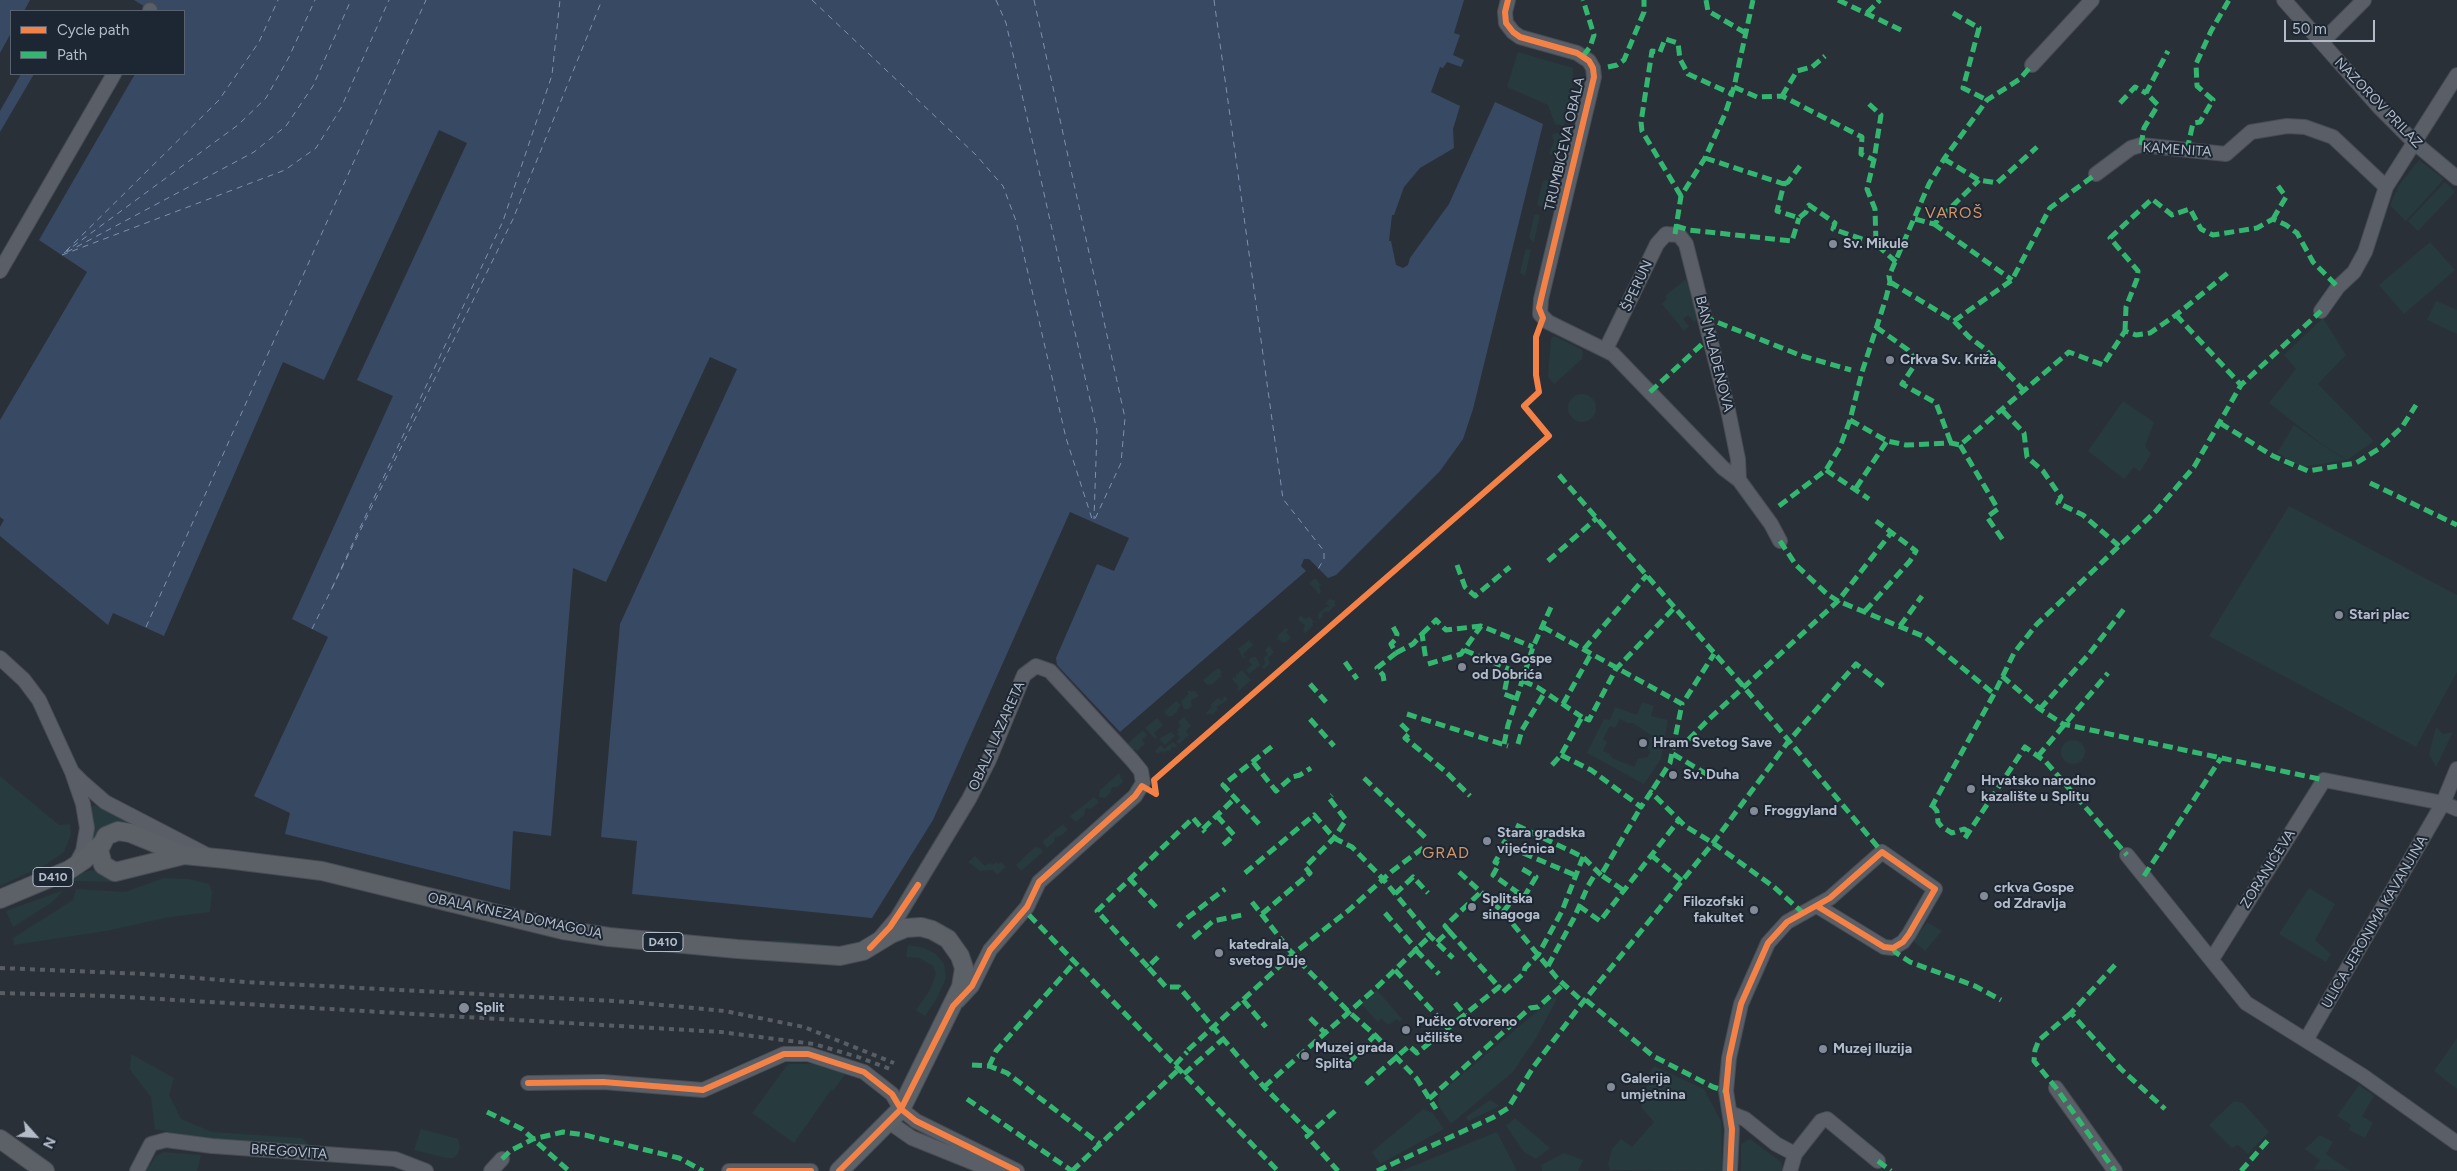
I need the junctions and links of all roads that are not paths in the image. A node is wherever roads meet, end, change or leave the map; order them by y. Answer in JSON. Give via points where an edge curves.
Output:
{"nodes":[{"id":1,"x":1508,"y":0,"type":"edge"},
{"id":2,"x":2284,"y":0,"type":"edge"},
{"id":3,"x":2364,"y":0,"type":"edge"},
{"id":4,"x":2088,"y":1,"type":"edge"},
{"id":5,"x":2322,"y":42,"type":"junction"},
{"id":6,"x":2032,"y":65,"type":"dead end"},
{"id":7,"x":113,"y":75,"type":"edge"},
{"id":8,"x":2457,"y":75,"type":"edge"},
{"id":9,"x":2414,"y":143,"type":"junction"},
{"id":10,"x":2096,"y":174,"type":"dead end"},
{"id":11,"x":2457,"y":178,"type":"edge"},
{"id":12,"x":2386,"y":187,"type":"junction"},
{"id":13,"x":1675,"y":234,"type":"joint"},
{"id":14,"x":0,"y":271,"type":"edge"},
{"id":15,"x":2321,"y":311,"type":"dead end"},
{"id":16,"x":1606,"y":349,"type":"junction"},
{"id":17,"x":1739,"y":480,"type":"junction"},
{"id":18,"x":1780,"y":541,"type":"dead end"},
{"id":19,"x":0,"y":658,"type":"edge"},
{"id":20,"x":2457,"y":769,"type":"edge"},
{"id":21,"x":72,"y":772,"type":"junction"},
{"id":22,"x":2443,"y":803,"type":"junction"},
{"id":23,"x":2457,"y":809,"type":"edge"},
{"id":24,"x":100,"y":845,"type":"junction"},
{"id":25,"x":184,"y":855,"type":"junction"},
{"id":26,"x":2127,"y":855,"type":"dead end"},
{"id":27,"x":212,"y":858,"type":"junction"},
{"id":28,"x":75,"y":866,"type":"junction"},
{"id":29,"x":0,"y":899,"type":"edge"},
{"id":30,"x":1817,"y":906,"type":"junction"},
{"id":31,"x":870,"y":948,"type":"junction"},
{"id":32,"x":2212,"y":959,"type":"junction"},
{"id":33,"x":953,"y":1006,"type":"junction"},
{"id":34,"x":2306,"y":1040,"type":"junction"},
{"id":35,"x":528,"y":1083,"type":"dead end"},
{"id":36,"x":2056,"y":1088,"type":"dead end"},
{"id":37,"x":1730,"y":1113,"type":"junction"},
{"id":38,"x":895,"y":1116,"type":"junction"},
{"id":39,"x":0,"y":1138,"type":"edge"},
{"id":40,"x":2457,"y":1143,"type":"edge"},
{"id":41,"x":1795,"y":1154,"type":"junction"},
{"id":42,"x":502,"y":1159,"type":"dead end"},
{"id":43,"x":1878,"y":1161,"type":"dead end"},
{"id":44,"x":45,"y":1171,"type":"edge"},
{"id":45,"x":137,"y":1171,"type":"edge"},
{"id":46,"x":426,"y":1171,"type":"edge"},
{"id":47,"x":491,"y":1171,"type":"edge"},
{"id":48,"x":729,"y":1171,"type":"edge"},
{"id":49,"x":811,"y":1171,"type":"edge"},
{"id":50,"x":839,"y":1171,"type":"edge"},
{"id":51,"x":994,"y":1171,"type":"edge"},
{"id":52,"x":1018,"y":1171,"type":"edge"},
{"id":53,"x":1730,"y":1171,"type":"edge"},
{"id":54,"x":1790,"y":1171,"type":"edge"},
{"id":55,"x":2115,"y":1171,"type":"edge"}],
"edges":[{"from":1,"to":16,"type":"street","name":"TRUMBIĆEVA OBALA","via":[[1506,24],[1513,32],[1520,37],[1578,53],[1593,68],[1594,77],[1539,308],[1543,318]]},
{"from":2,"to":5,"type":"street","name":"NAZOROV PRILAZ"},
{"from":3,"to":5,"type":"street"},
{"from":4,"to":6,"type":"street"},
{"from":5,"to":9,"type":"street","name":"NAZOROV PRILAZ"},
{"from":7,"to":14,"type":"street"},
{"from":8,"to":9,"type":"street"},
{"from":9,"to":11,"type":"street","name":"NAZOROV PRILAZ"},
{"from":9,"to":12,"type":"street"},
{"from":10,"to":12,"type":"street","name":"KAMENITA","via":[[2131,148],[2141,145],[2226,154],[2251,132],[2305,126],[2333,137]]},
{"from":12,"to":15,"type":"street","via":[[2354,272],[2338,287]]},
{"from":13,"to":16,"type":"street","name":"ŠPERUN","via":[[1666,234],[1657,244]]},
{"from":13,"to":17,"type":"street","name":"BAN MLADENOVA","via":[[1686,244],[1728,410]]},
{"from":16,"to":17,"type":"street","via":[[1718,463]]},
{"from":17,"to":18,"type":"street"},
{"from":19,"to":21,"type":"street","name":"OBALA KNEZA DOMAGOJA","via":[[40,700]]},
{"from":20,"to":22,"type":"street","name":"ULICA JERONIMA KAVANJINA"},
{"from":21,"to":27,"type":"street","name":"OBALA KNEZA DOMAGOJA","via":[[106,802]]},
{"from":21,"to":28,"type":"street","via":[[87,828],[83,851]]},
{"from":22,"to":23,"type":"street"},
{"from":22,"to":32,"type":"street","name":"ZORANIĆEVA","via":[[2324,780]]},
{"from":22,"to":34,"type":"street","name":"ULICA JERONIMA KAVANJINA"},
{"from":24,"to":25,"type":"main road","name":"OBALA KNEZA DOMAGOJA","number":"D410","via":[[110,833],[124,832]]},
{"from":24,"to":25,"type":"main road","name":"OBALA KNEZA DOMAGOJA","number":"D410","via":[[98,854],[101,861],[115,872]]},
{"from":24,"to":28,"type":"main road","number":"D410"},
{"from":25,"to":27,"type":"main road","name":"OBALA KNEZA DOMAGOJA","number":"D410"},
{"from":26,"to":32,"type":"street"},
{"from":27,"to":31,"type":"main road","name":"OBALA KNEZA DOMAGOJA","number":"D410","via":[[322,872],[563,930],[602,936],[823,956],[852,954]]},
{"from":28,"to":29,"type":"main road","number":"D410"},
{"from":30,"to":30,"type":"street","via":[[1882,852],[1935,889],[1903,942],[1889,948]]},
{"from":30,"to":37,"type":"street","via":[[1796,915],[1776,932],[1750,978],[1739,1010],[1729,1058],[1726,1091]]},
{"from":31,"to":33,"type":"main road","name":"OBALA KNEZA DOMAGOJA","number":"D410","via":[[906,928],[927,928],[943,935],[957,950],[964,968]]},
{"from":31,"to":33,"type":"street","name":"OBALA LAZARETA","via":[[897,918],[958,818],[989,760],[1022,680],[1032,668],[1043,667],[1057,677],[1141,771],[1142,786],[1136,796],[1039,882],[1024,910],[993,946],[972,986]]},
{"from":32,"to":34,"type":"street","via":[[2246,1002]]},
{"from":33,"to":38,"type":"main road","number":"D410"},
{"from":34,"to":40,"type":"street","via":[[2364,1076]]},
{"from":35,"to":38,"type":"street","via":[[603,1082],[703,1090],[784,1054],[799,1052],[864,1072],[892,1094]]},
{"from":36,"to":55,"type":"street"},
{"from":37,"to":41,"type":"street","via":[[1744,1118],[1776,1144]]},
{"from":37,"to":53,"type":"street"},
{"from":38,"to":50,"type":"main road","number":"D410"},
{"from":38,"to":51,"type":"street","via":[[912,1138]]},
{"from":38,"to":52,"type":"street"},
{"from":39,"to":44,"type":"main road"},
{"from":41,"to":43,"type":"street","via":[[1821,1121],[1827,1119]]},
{"from":41,"to":54,"type":"street"},
{"from":42,"to":47,"type":"street"},
{"from":45,"to":46,"type":"street","name":"BREGOVITA","via":[[151,1144],[166,1140],[395,1159]]},
{"from":48,"to":49,"type":"street"}]}
